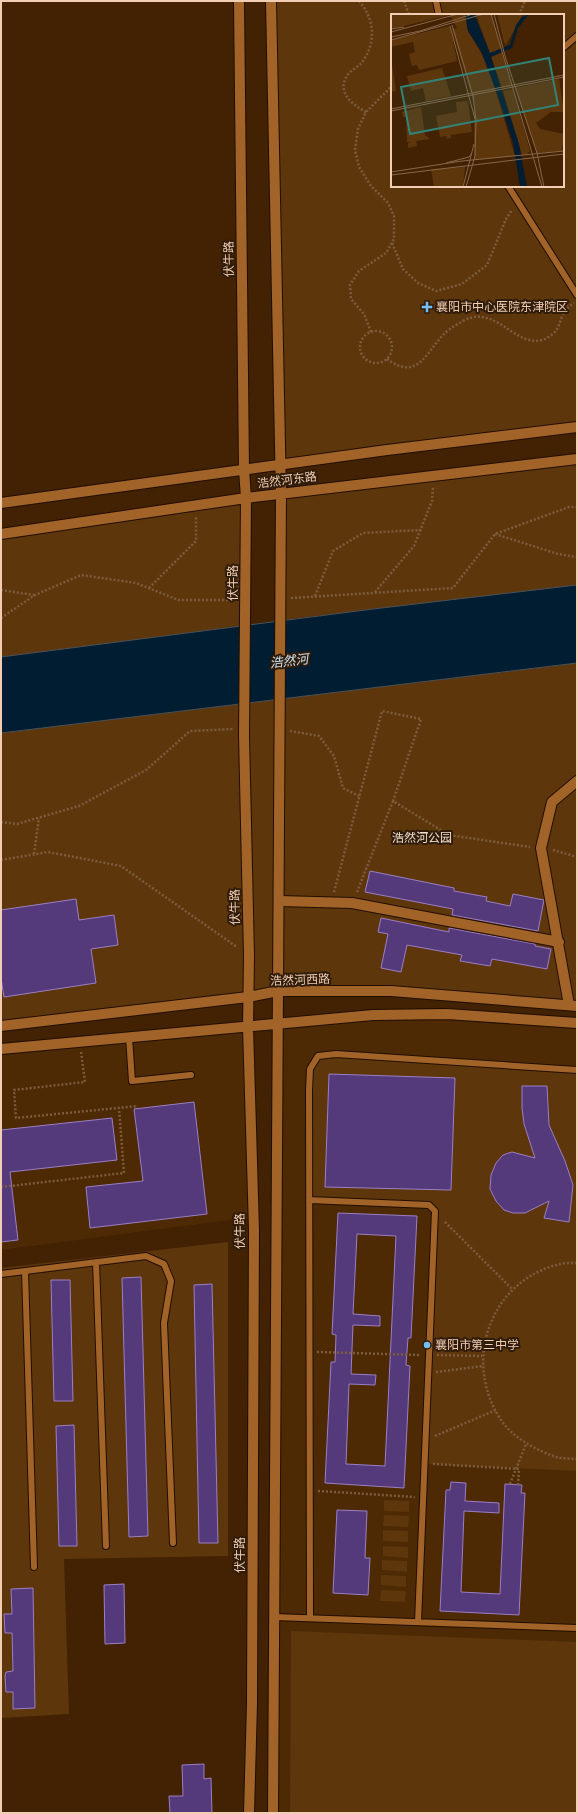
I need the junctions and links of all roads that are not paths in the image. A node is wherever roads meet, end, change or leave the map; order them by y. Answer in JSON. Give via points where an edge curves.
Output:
{"nodes":[{"id":1,"x":239,"y":1,"type":"edge"},
{"id":2,"x":271,"y":1,"type":"edge"},
{"id":3,"x":436,"y":1,"type":"edge"},
{"id":4,"x":439,"y":14,"type":"edge"},
{"id":5,"x":577,"y":36,"type":"edge"},
{"id":6,"x":564,"y":47,"type":"edge"},
{"id":7,"x":509,"y":187,"type":"edge"},
{"id":8,"x":577,"y":295,"type":"edge"},
{"id":9,"x":577,"y":428,"type":"edge"},
{"id":10,"x":577,"y":459,"type":"edge"},
{"id":11,"x":280,"y":464,"type":"junction"},
{"id":12,"x":244,"y":469,"type":"junction"},
{"id":13,"x":281,"y":494,"type":"junction"},
{"id":14,"x":246,"y":498,"type":"junction"},
{"id":15,"x":1,"y":503,"type":"edge"},
{"id":16,"x":1,"y":534,"type":"edge"},
{"id":17,"x":577,"y":781,"type":"edge"},
{"id":18,"x":279,"y":901,"type":"junction"},
{"id":19,"x":559,"y":942,"type":"junction"},
{"id":20,"x":278,"y":991,"type":"junction"},
{"id":21,"x":248,"y":998,"type":"junction"},
{"id":22,"x":573,"y":1006,"type":"edge"},
{"id":23,"x":577,"y":1023,"type":"edge"},
{"id":24,"x":278,"y":1024,"type":"junction"},
{"id":25,"x":1,"y":1026,"type":"edge"},
{"id":26,"x":248,"y":1027,"type":"junction"},
{"id":27,"x":129,"y":1037,"type":"junction"},
{"id":28,"x":1,"y":1049,"type":"edge"},
{"id":29,"x":577,"y":1070,"type":"edge"},
{"id":30,"x":191,"y":1075,"type":"dead end"},
{"id":31,"x":309,"y":1200,"type":"junction"},
{"id":32,"x":96,"y":1262,"type":"junction"},
{"id":33,"x":25,"y":1271,"type":"junction"},
{"id":34,"x":1,"y":1274,"type":"edge"},
{"id":35,"x":173,"y":1544,"type":"dead end"},
{"id":36,"x":106,"y":1546,"type":"dead end"},
{"id":37,"x":34,"y":1567,"type":"dead end"},
{"id":38,"x":274,"y":1617,"type":"junction"},
{"id":39,"x":310,"y":1618,"type":"junction"},
{"id":40,"x":418,"y":1622,"type":"junction"},
{"id":41,"x":577,"y":1628,"type":"edge"},
{"id":42,"x":249,"y":1813,"type":"edge"},
{"id":43,"x":273,"y":1813,"type":"edge"}],
"edges":[{"from":1,"to":12,"type":"street","name":"伏牛路"},
{"from":2,"to":11,"type":"street"},
{"from":3,"to":4,"type":"lane"},
{"from":5,"to":6,"type":"lane"},
{"from":7,"to":8,"type":"lane"},
{"from":9,"to":11,"type":"street","name":"浩然河东路"},
{"from":10,"to":13,"type":"street","name":"浩然河东路"},
{"from":11,"to":12,"type":"street","name":"浩然河东路"},
{"from":11,"to":13,"type":"street"},
{"from":12,"to":14,"type":"street","name":"伏牛路"},
{"from":12,"to":15,"type":"street","name":"浩然河东路"},
{"from":13,"to":14,"type":"street","name":"浩然河东路"},
{"from":13,"to":18,"type":"street"},
{"from":14,"to":16,"type":"street","name":"浩然河东路"},
{"from":14,"to":21,"type":"street","name":"伏牛路","via":[[244,724]]},
{"from":17,"to":19,"type":"street","via":[[552,802],[541,848]]},
{"from":18,"to":19,"type":"street","via":[[352,903]]},
{"from":18,"to":20,"type":"street"},
{"from":19,"to":22,"type":"street"},
{"from":20,"to":21,"type":"street","name":"浩然河西路"},
{"from":20,"to":22,"type":"street","name":"浩然河西路","via":[[391,991]]},
{"from":20,"to":24,"type":"street"},
{"from":21,"to":25,"type":"street","name":"浩然河西路"},
{"from":21,"to":26,"type":"street","name":"伏牛路"},
{"from":23,"to":24,"type":"street","via":[[447,1014],[373,1015]]},
{"from":24,"to":26,"type":"street"},
{"from":24,"to":38,"type":"street"},
{"from":26,"to":27,"type":"street"},
{"from":26,"to":42,"type":"street","name":"伏牛路","via":[[254,1230],[252,1703]]},
{"from":27,"to":28,"type":"street"},
{"from":27,"to":30,"type":"lane","via":[[132,1081]]},
{"from":29,"to":31,"type":"lane","via":[[336,1054],[318,1056],[310,1069],[308,1090]]},
{"from":31,"to":39,"type":"lane"},
{"from":31,"to":40,"type":"lane","via":[[429,1205],[435,1211]]},
{"from":32,"to":33,"type":"lane"},
{"from":32,"to":35,"type":"lane","via":[[146,1256],[164,1264],[171,1281],[164,1323]]},
{"from":32,"to":36,"type":"lane"},
{"from":33,"to":34,"type":"lane"},
{"from":33,"to":37,"type":"lane"},
{"from":38,"to":39,"type":"lane"},
{"from":38,"to":43,"type":"street"},
{"from":39,"to":40,"type":"lane"},
{"from":40,"to":41,"type":"lane"}]}
